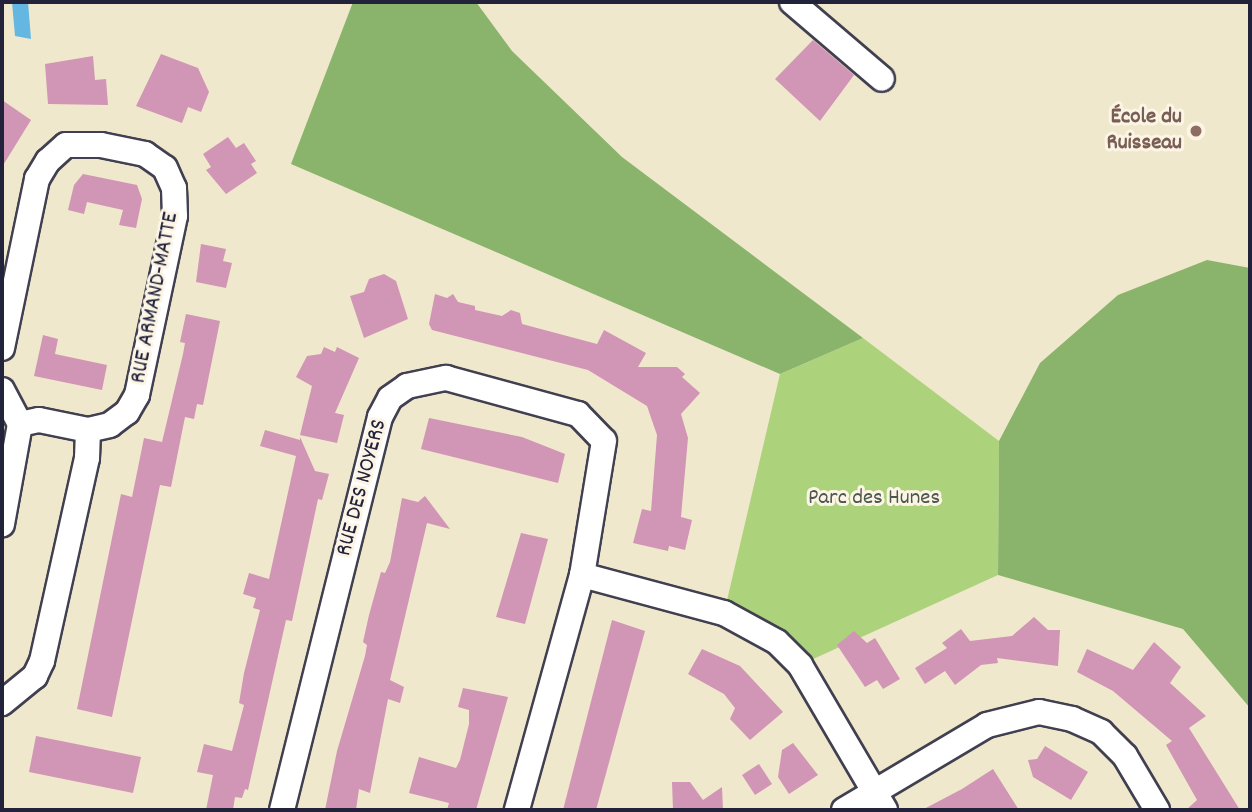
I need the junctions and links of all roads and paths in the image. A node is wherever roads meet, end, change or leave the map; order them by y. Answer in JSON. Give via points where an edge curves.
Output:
{"nodes":[{"id":1,"x":792,"y":2,"type":"edge"},
{"id":2,"x":882,"y":79,"type":"dead end"},
{"id":3,"x":2,"y":348,"type":"edge"},
{"id":4,"x":2,"y":390,"type":"edge"},
{"id":5,"x":20,"y":424,"type":"junction"},
{"id":6,"x":88,"y":430,"type":"junction"},
{"id":7,"x":2,"y":524,"type":"edge"},
{"id":8,"x":582,"y":575,"type":"junction"},
{"id":9,"x":2,"y":703,"type":"edge"},
{"id":10,"x":880,"y":802,"type":"edge"},
{"id":11,"x":282,"y":810,"type":"edge"},
{"id":12,"x":517,"y":810,"type":"edge"},
{"id":13,"x":844,"y":810,"type":"edge"},
{"id":14,"x":1157,"y":810,"type":"edge"}],
"edges":[{"from":1,"to":2,"type":"street"},
{"from":3,"to":6,"type":"street","name":"RUE ARMAND-MATTE","via":[[37,179],[48,161],[66,145],[101,145],[145,155],[165,168],[174,188],[175,216],[137,395],[127,412],[110,425]]},
{"from":4,"to":5,"type":"street"},
{"from":5,"to":6,"type":"street","via":[[39,420]]},
{"from":5,"to":7,"type":"street"},
{"from":6,"to":9,"type":"street","via":[[87,458],[42,661],[36,676]]},
{"from":8,"to":10,"type":"street","via":[[724,613],[777,642],[800,665]]},
{"from":8,"to":11,"type":"street","name":"RUE DES NOYERS","via":[[603,465],[604,441],[593,425],[578,414],[446,378],[416,383],[390,398],[380,417]]},
{"from":8,"to":12,"type":"street","name":"RUE DES NOYERS"},
{"from":10,"to":13,"type":"street"},
{"from":10,"to":14,"type":"street","via":[[987,725],[1039,712],[1072,719],[1101,733],[1125,756]]}]}
